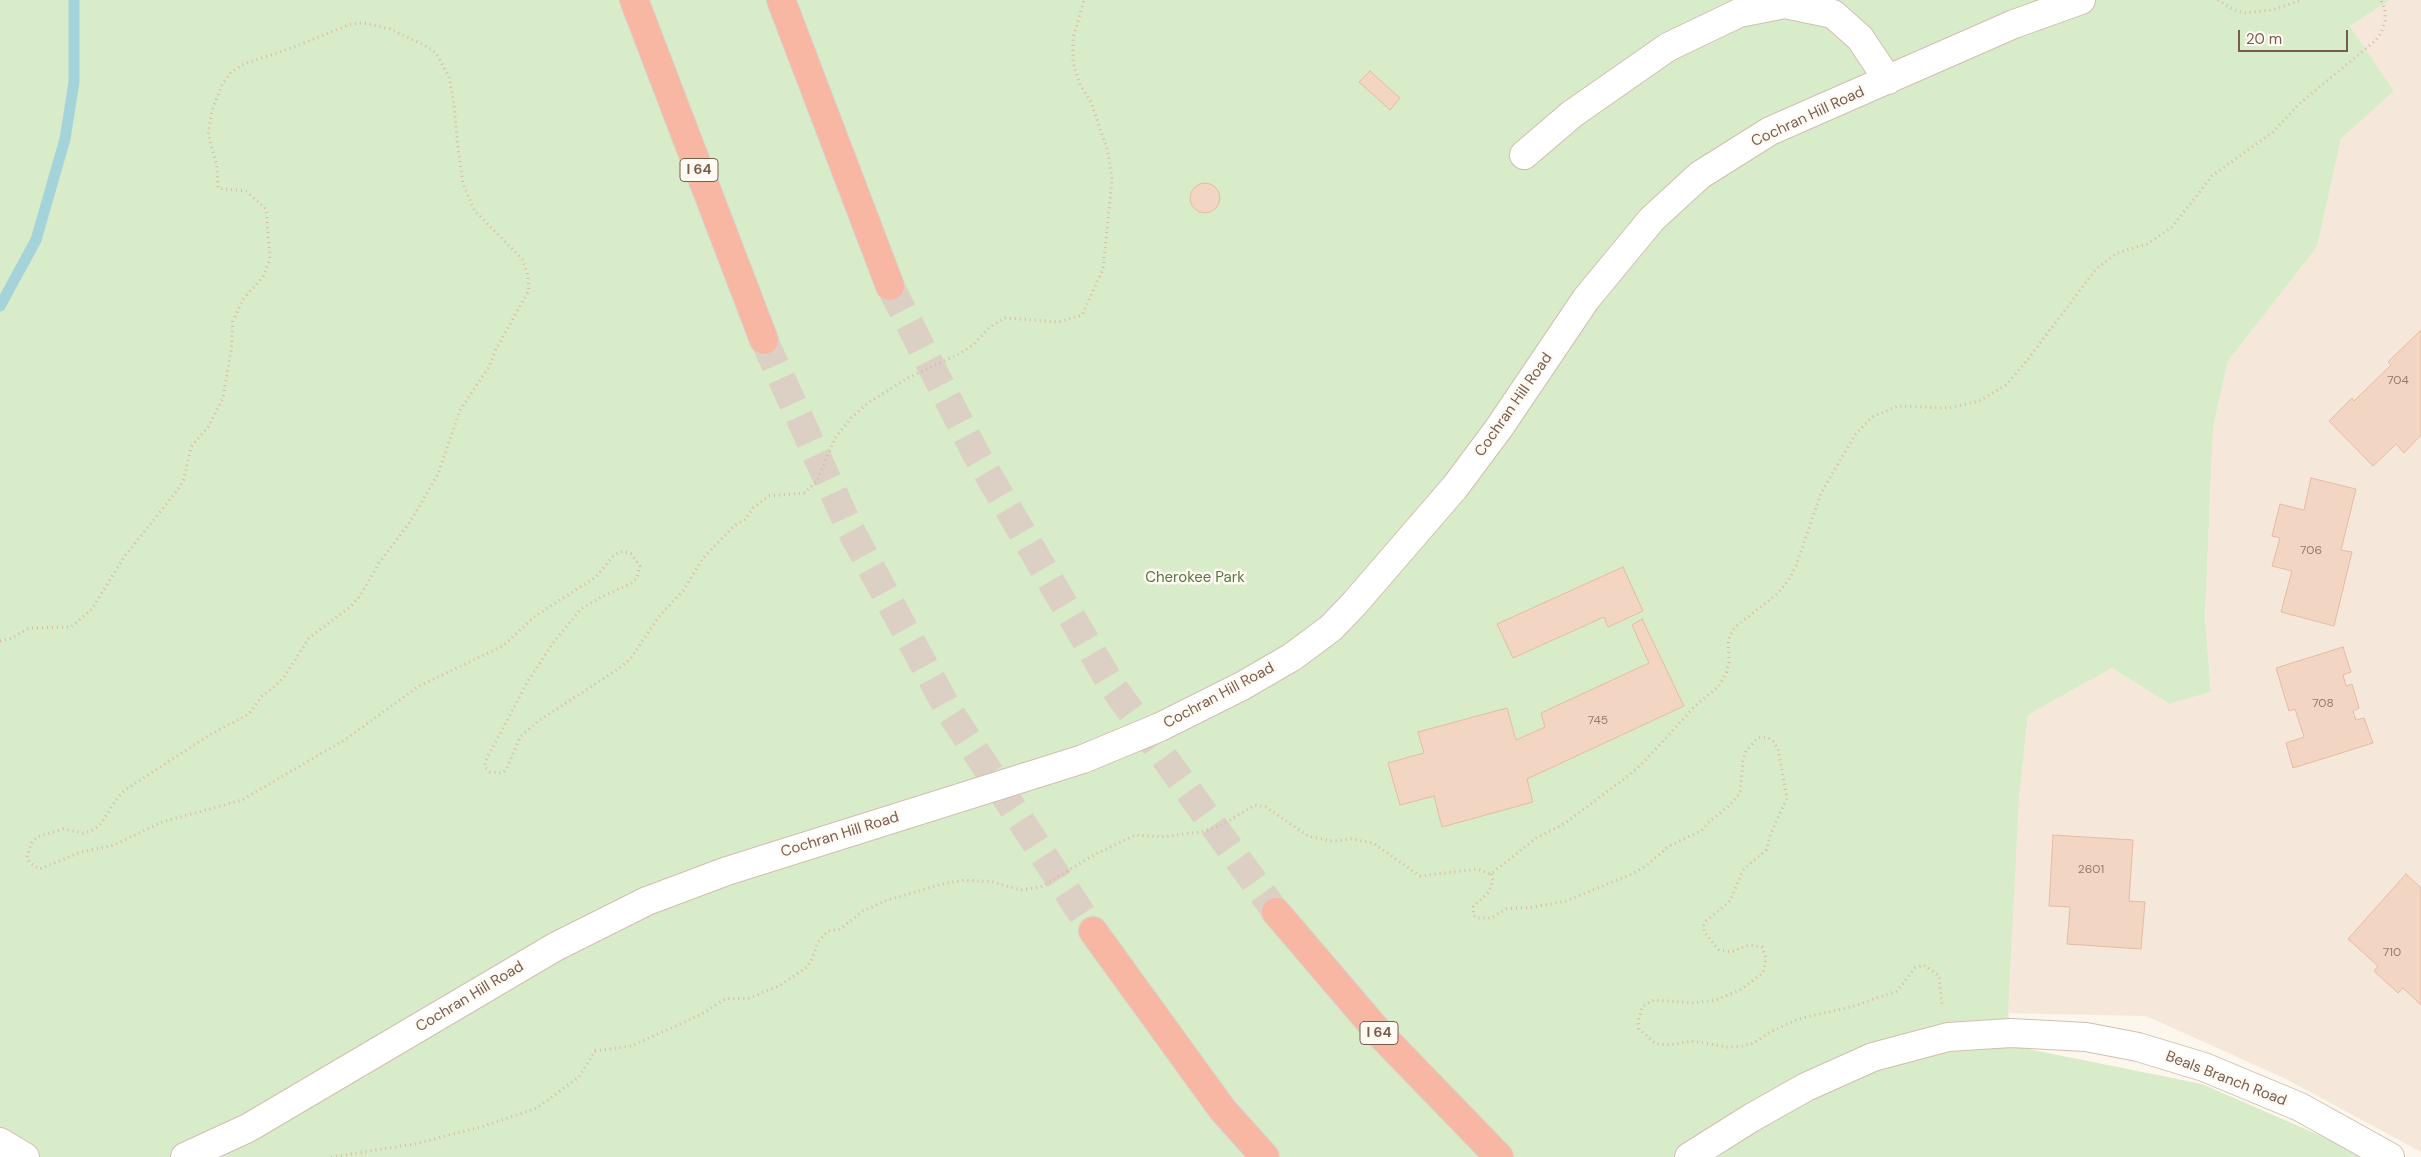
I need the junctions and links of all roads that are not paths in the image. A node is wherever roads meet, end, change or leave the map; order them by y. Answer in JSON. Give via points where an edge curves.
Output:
{"nodes":[{"id":1,"x":634,"y":0,"type":"edge"},
{"id":2,"x":781,"y":0,"type":"edge"},
{"id":3,"x":2081,"y":0,"type":"edge"},
{"id":4,"x":1888,"y":80,"type":"junction"},
{"id":5,"x":1524,"y":155,"type":"dead end"},
{"id":6,"x":890,"y":286,"type":"tunnel mouth"},
{"id":7,"x":764,"y":340,"type":"tunnel mouth"},
{"id":8,"x":1276,"y":912,"type":"tunnel mouth"},
{"id":9,"x":1093,"y":932,"type":"tunnel mouth"},
{"id":10,"x":0,"y":1142,"type":"edge"},
{"id":11,"x":1494,"y":1153,"type":"edge"},
{"id":12,"x":25,"y":1157,"type":"edge"},
{"id":13,"x":185,"y":1157,"type":"edge"},
{"id":14,"x":1265,"y":1157,"type":"edge"},
{"id":15,"x":1690,"y":1157,"type":"edge"},
{"id":16,"x":2390,"y":1157,"type":"edge"}],
"edges":[{"from":1,"to":7,"type":"highway","number":"I 64"},
{"from":2,"to":6,"type":"highway"},
{"from":3,"to":4,"type":"street","name":"Cochran Hill Road","via":[[2014,24]]},
{"from":4,"to":5,"type":"street","via":[[1860,38],[1833,14],[1785,4],[1739,13],[1668,47],[1572,114]]},
{"from":4,"to":13,"type":"street","name":"Cochran Hill Road","via":[[1770,131],[1700,175],[1652,219],[1586,299],[1499,428],[1455,486],[1331,628],[1292,657],[1160,727],[1083,759],[727,871],[647,901],[555,947],[248,1128]]},
{"from":8,"to":11,"type":"highway","number":"I 64","via":[[1381,1036]]},
{"from":9,"to":14,"type":"highway","via":[[1222,1109]]},
{"from":10,"to":12,"type":"street"},
{"from":15,"to":16,"type":"street","name":"Beals Branch Road","via":[[1806,1087],[1873,1057],[1948,1037],[2011,1033],[2086,1037],[2138,1047],[2204,1067],[2300,1107]]}]}
